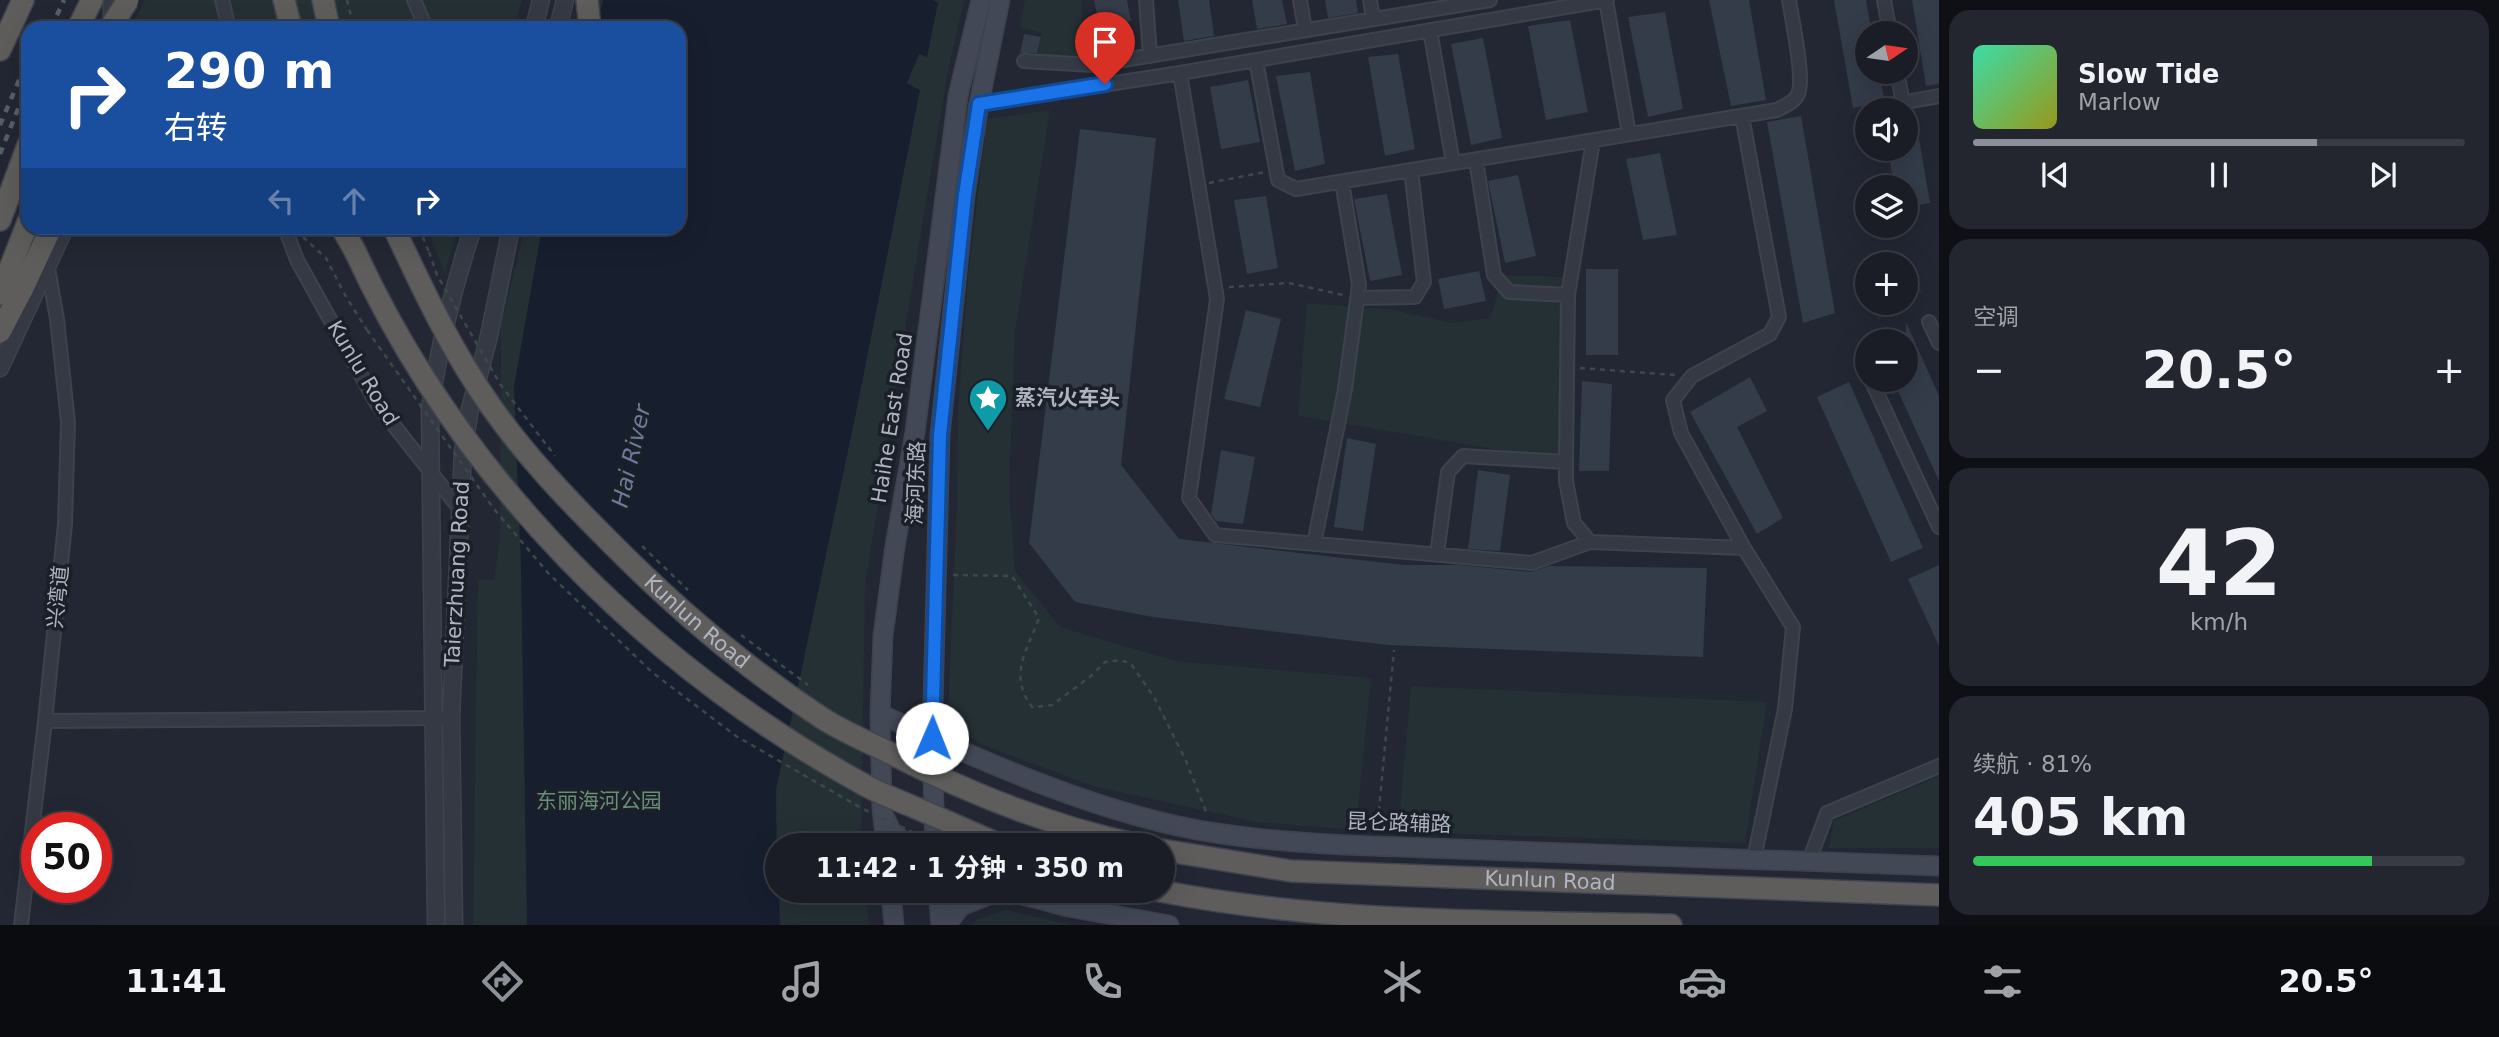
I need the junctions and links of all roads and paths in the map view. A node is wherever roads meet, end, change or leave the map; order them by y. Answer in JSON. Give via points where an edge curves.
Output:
{"nodes":[{"id":1,"x":23,"y":0,"type":"edge"},
{"id":2,"x":92,"y":0,"type":"edge"},
{"id":3,"x":112,"y":0,"type":"edge"},
{"id":4,"x":128,"y":0,"type":"edge"},
{"id":5,"x":222,"y":0,"type":"edge"},
{"id":6,"x":282,"y":0,"type":"edge"},
{"id":7,"x":323,"y":0,"type":"edge"},
{"id":8,"x":347,"y":0,"type":"edge"},
{"id":9,"x":414,"y":0,"type":"edge"},
{"id":10,"x":541,"y":0,"type":"edge"},
{"id":11,"x":565,"y":0,"type":"edge"},
{"id":12,"x":587,"y":0,"type":"edge"},
{"id":13,"x":981,"y":0,"type":"edge"},
{"id":14,"x":1000,"y":0,"type":"edge"},
{"id":15,"x":1146,"y":0,"type":"edge"},
{"id":16,"x":1300,"y":0,"type":"edge"},
{"id":17,"x":1370,"y":0,"type":"edge"},
{"id":18,"x":1490,"y":0,"type":"edge"},
{"id":19,"x":1606,"y":0,"type":"edge"},
{"id":20,"x":1789,"y":0,"type":"edge"},
{"id":21,"x":1884,"y":0,"type":"edge"},
{"id":22,"x":1450,"y":3,"type":"edge"},
{"id":23,"x":1373,"y":18,"type":"junction"},
{"id":24,"x":82,"y":21,"type":"edge"},
{"id":25,"x":111,"y":21,"type":"edge"},
{"id":26,"x":115,"y":21,"type":"edge"},
{"id":27,"x":227,"y":21,"type":"edge"},
{"id":28,"x":288,"y":21,"type":"edge"},
{"id":29,"x":328,"y":21,"type":"edge"},
{"id":30,"x":352,"y":21,"type":"edge"},
{"id":31,"x":423,"y":21,"type":"edge"},
{"id":32,"x":536,"y":21,"type":"edge"},
{"id":33,"x":560,"y":21,"type":"edge"},
{"id":34,"x":589,"y":21,"type":"edge"},
{"id":35,"x":1888,"y":21,"type":"edge"},
{"id":36,"x":1305,"y":29,"type":"junction"},
{"id":37,"x":1430,"y":30,"type":"junction"},
{"id":38,"x":0,"y":50,"type":"edge"},
{"id":39,"x":1150,"y":56,"type":"junction"},
{"id":40,"x":1256,"y":60,"type":"junction"},
{"id":41,"x":1024,"y":61,"type":"dead end"},
{"id":42,"x":1180,"y":73,"type":"junction"},
{"id":43,"x":1939,"y":96,"type":"edge"},
{"id":44,"x":1918,"y":100,"type":"edge"},
{"id":45,"x":979,"y":104,"type":"junction"},
{"id":46,"x":1742,"y":116,"type":"junction"},
{"id":47,"x":1629,"y":134,"type":"junction"},
{"id":48,"x":1593,"y":141,"type":"junction"},
{"id":49,"x":1476,"y":159,"type":"junction"},
{"id":50,"x":1453,"y":163,"type":"junction"},
{"id":51,"x":21,"y":164,"type":"edge"},
{"id":52,"x":1275,"y":170,"type":"junction"},
{"id":53,"x":1411,"y":170,"type":"junction"},
{"id":54,"x":1342,"y":182,"type":"junction"},
{"id":55,"x":1198,"y":185,"type":"junction"},
{"id":56,"x":0,"y":220,"type":"edge"},
{"id":57,"x":23,"y":235,"type":"edge"},
{"id":58,"x":48,"y":235,"type":"edge"},
{"id":59,"x":62,"y":235,"type":"edge"},
{"id":60,"x":288,"y":235,"type":"edge"},
{"id":61,"x":301,"y":235,"type":"dead end"},
{"id":62,"x":348,"y":235,"type":"edge"},
{"id":63,"x":397,"y":235,"type":"edge"},
{"id":64,"x":422,"y":235,"type":"edge"},
{"id":65,"x":471,"y":235,"type":"edge"},
{"id":66,"x":510,"y":235,"type":"edge"},
{"id":67,"x":48,"y":268,"type":"junction"},
{"id":68,"x":1215,"y":288,"type":"junction"},
{"id":69,"x":0,"y":294,"type":"edge"},
{"id":70,"x":1568,"y":295,"type":"junction"},
{"id":71,"x":1357,"y":298,"type":"junction"},
{"id":72,"x":1929,"y":322,"type":"dead end"},
{"id":73,"x":367,"y":330,"type":"dead end"},
{"id":74,"x":0,"y":332,"type":"edge"},
{"id":75,"x":1939,"y":343,"type":"edge"},
{"id":76,"x":0,"y":368,"type":"edge"},
{"id":77,"x":1567,"y":368,"type":"junction"},
{"id":78,"x":1692,"y":376,"type":"junction"},
{"id":79,"x":1877,"y":392,"type":"edge"},
{"id":80,"x":555,"y":456,"type":"dead end"},
{"id":81,"x":1566,"y":462,"type":"junction"},
{"id":82,"x":430,"y":472,"type":"junction"},
{"id":83,"x":459,"y":508,"type":"junction"},
{"id":84,"x":1939,"y":527,"type":"edge"},
{"id":85,"x":1590,"y":542,"type":"junction"},
{"id":86,"x":638,"y":543,"type":"dead end"},
{"id":87,"x":1314,"y":544,"type":"junction"},
{"id":88,"x":1744,"y":548,"type":"junction"},
{"id":89,"x":1437,"y":554,"type":"junction"},
{"id":90,"x":936,"y":574,"type":"junction"},
{"id":91,"x":687,"y":589,"type":"dead end"},
{"id":92,"x":738,"y":633,"type":"dead end"},
{"id":93,"x":1394,"y":650,"type":"dead end"},
{"id":94,"x":810,"y":687,"type":"dead end"},
{"id":95,"x":933,"y":695,"type":"junction"},
{"id":96,"x":880,"y":713,"type":"junction"},
{"id":97,"x":443,"y":718,"type":"junction"},
{"id":98,"x":46,"y":721,"type":"junction"},
{"id":99,"x":932,"y":740,"type":"junction"},
{"id":100,"x":957,"y":748,"type":"junction"},
{"id":101,"x":881,"y":751,"type":"junction"},
{"id":102,"x":1939,"y":766,"type":"edge"},
{"id":103,"x":882,"y":808,"type":"junction"},
{"id":104,"x":886,"y":833,"type":"edge"},
{"id":105,"x":893,"y":833,"type":"edge"},
{"id":106,"x":935,"y":833,"type":"edge"},
{"id":107,"x":974,"y":833,"type":"edge"},
{"id":108,"x":1090,"y":833,"type":"edge"},
{"id":109,"x":1214,"y":833,"type":"junction"},
{"id":110,"x":1375,"y":846,"type":"junction"},
{"id":111,"x":1175,"y":852,"type":"edge"},
{"id":112,"x":1754,"y":859,"type":"junction"},
{"id":113,"x":1810,"y":861,"type":"junction"},
{"id":114,"x":1939,"y":866,"type":"edge"},
{"id":115,"x":1175,"y":894,"type":"edge"},
{"id":116,"x":1939,"y":895,"type":"edge"},
{"id":117,"x":892,"y":903,"type":"edge"},
{"id":118,"x":940,"y":903,"type":"edge"},
{"id":119,"x":969,"y":903,"type":"edge"},
{"id":120,"x":1054,"y":903,"type":"edge"},
{"id":121,"x":21,"y":925,"type":"edge"},
{"id":122,"x":436,"y":925,"type":"edge"},
{"id":123,"x":454,"y":925,"type":"edge"},
{"id":124,"x":894,"y":925,"type":"edge"},
{"id":125,"x":944,"y":925,"type":"edge"},
{"id":126,"x":1169,"y":925,"type":"edge"},
{"id":127,"x":1671,"y":925,"type":"edge"}],
"edges":[{"from":1,"to":38,"type":"highway"},
{"from":2,"to":24,"type":"highway"},
{"from":3,"to":25,"type":"street"},
{"from":4,"to":26,"type":"highway","bridge":true},
{"from":5,"to":27,"type":"street"},
{"from":6,"to":28,"type":"highway"},
{"from":7,"to":29,"type":"highway"},
{"from":8,"to":30,"type":"path"},
{"from":9,"to":31,"type":"street"},
{"from":10,"to":32,"type":"street"},
{"from":11,"to":33,"type":"street"},
{"from":12,"to":34,"type":"highway"},
{"from":13,"to":96,"type":"main road","name":"Haihe East Road","via":[[958,96],[915,432],[883,636]]},
{"from":14,"to":45,"type":"main road","name":"海河东路"},
{"from":15,"to":39,"type":"street"},
{"from":16,"to":36,"type":"street"},
{"from":17,"to":23,"type":"street"},
{"from":18,"to":22,"type":"street"},
{"from":19,"to":37,"type":"street"},
{"from":19,"to":47,"type":"street"},
{"from":20,"to":46,"type":"street","via":[[1801,81],[1798,95],[1777,110]]},
{"from":21,"to":35,"type":"street"},
{"from":22,"to":23,"type":"street"},
{"from":23,"to":36,"type":"street"},
{"from":36,"to":39,"type":"street"},
{"from":37,"to":40,"type":"street"},
{"from":37,"to":50,"type":"street"},
{"from":39,"to":41,"type":"street","via":[[1093,65]]},
{"from":40,"to":42,"type":"street"},
{"from":40,"to":52,"type":"street"},
{"from":42,"to":45,"type":"street"},
{"from":42,"to":55,"type":"street"},
{"from":43,"to":44,"type":"street"},
{"from":45,"to":90,"type":"main road","name":"海河东路","via":[[940,435]]},
{"from":46,"to":47,"type":"street"},
{"from":46,"to":78,"type":"street","via":[[1779,317],[1770,334]]},
{"from":47,"to":48,"type":"street"},
{"from":48,"to":49,"type":"street"},
{"from":48,"to":70,"type":"street"},
{"from":49,"to":50,"type":"street"},
{"from":49,"to":70,"type":"street","via":[[1494,275],[1509,292]]},
{"from":50,"to":53,"type":"street"},
{"from":51,"to":56,"type":"highway"},
{"from":52,"to":54,"type":"street","via":[[1278,180],[1296,189]]},
{"from":52,"to":55,"type":"path"},
{"from":53,"to":54,"type":"street"},
{"from":53,"to":71,"type":"street","via":[[1424,282],[1415,297]]},
{"from":54,"to":71,"type":"street","via":[[1359,285]]},
{"from":55,"to":68,"type":"street"},
{"from":57,"to":69,"type":"highway"},
{"from":58,"to":74,"type":"highway"},
{"from":59,"to":67,"type":"street"},
{"from":60,"to":82,"type":"street","name":"Kunlu Road","via":[[377,404]]},
{"from":61,"to":73,"type":"path","via":[[326,258]]},
{"from":62,"to":107,"type":"highway","name":"Kunlun Road","bridge":true,"via":[[377,296],[449,415],[532,519],[629,619],[775,730],[862,784]]},
{"from":63,"to":108,"type":"highway","name":"Kunlun Road","bridge":true,"via":[[459,355],[526,452],[628,561],[746,665],[824,719],[917,767],[1027,814]]},
{"from":64,"to":80,"type":"path","bridge":true,"via":[[438,275],[500,384]]},
{"from":65,"to":82,"type":"street","name":"Taierzhuang Road","via":[[436,368],[430,408]]},
{"from":66,"to":83,"type":"street","name":"Taierzhuang Road","via":[[470,409]]},
{"from":67,"to":76,"type":"street"},
{"from":67,"to":98,"type":"street","name":"兴湾道","via":[[68,422],[65,524]]},
{"from":68,"to":71,"type":"path","via":[[1289,283]]},
{"from":68,"to":87,"type":"street","via":[[1189,498],[1214,535]]},
{"from":70,"to":77,"type":"street"},
{"from":71,"to":87,"type":"street","via":[[1345,389]]},
{"from":72,"to":75,"type":"street"},
{"from":77,"to":78,"type":"path"},
{"from":77,"to":81,"type":"street"},
{"from":78,"to":88,"type":"street","via":[[1673,400],[1681,433]]},
{"from":79,"to":84,"type":"street"},
{"from":81,"to":85,"type":"street","via":[[1574,523]]},
{"from":81,"to":89,"type":"street","via":[[1463,456],[1448,472]]},
{"from":82,"to":83,"type":"street","name":"Kunlu Road"},
{"from":82,"to":97,"type":"street","name":"Taierzhuang Road"},
{"from":83,"to":97,"type":"street","name":"Taierzhuang Road"},
{"from":85,"to":88,"type":"street"},
{"from":85,"to":89,"type":"street","via":[[1532,563]]},
{"from":86,"to":91,"type":"path","bridge":true},
{"from":87,"to":89,"type":"street"},
{"from":88,"to":112,"type":"street","via":[[1793,627],[1785,709]]},
{"from":90,"to":95,"type":"main road","name":"海河东路"},
{"from":90,"to":109,"type":"path","via":[[1012,576],[1039,618],[1018,674],[1023,695],[1032,707],[1052,705],[1105,662],[1131,664],[1154,697],[1186,761]]},
{"from":92,"to":94,"type":"path","bridge":true},
{"from":93,"to":110,"type":"path"},
{"from":95,"to":99,"type":"main road","name":"海河东路"},
{"from":95,"to":100,"type":"main road","via":[[941,727]]},
{"from":96,"to":99,"type":"main road"},
{"from":96,"to":101,"type":"main road","name":"Haihe East Road"},
{"from":97,"to":98,"type":"street"},
{"from":97,"to":122,"type":"street","name":"Taierzhuang Road"},
{"from":97,"to":123,"type":"street","name":"Taierzhuang Road"},
{"from":98,"to":121,"type":"street","name":"兴湾道"},
{"from":99,"to":100,"type":"main road","name":"昆仑路辅路"},
{"from":99,"to":101,"type":"main road","via":[[896,735],[887,739]]},
{"from":99,"to":106,"type":"main road","name":"海河东路"},
{"from":100,"to":109,"type":"main road","name":"昆仑路辅路","via":[[1097,802]]},
{"from":101,"to":103,"type":"main road","name":"Haihe East Road"},
{"from":102,"to":113,"type":"street","via":[[1827,813]]},
{"from":103,"to":104,"type":"main road","name":"Haihe East Road"},
{"from":103,"to":105,"type":"main road"},
{"from":109,"to":110,"type":"main road","name":"昆仑路辅路"},
{"from":110,"to":112,"type":"main road","name":"昆仑路辅路"},
{"from":111,"to":116,"type":"highway","name":"Kunlun Road","via":[[1291,871]]},
{"from":112,"to":113,"type":"main road","name":"昆仑路辅路"},
{"from":113,"to":114,"type":"main road","name":"昆仑路辅路"},
{"from":115,"to":127,"type":"highway","name":"Kunlun Road","via":[[1323,913]]},
{"from":117,"to":124,"type":"main road"},
{"from":118,"to":125,"type":"main road"},
{"from":119,"to":125,"type":"main road"},
{"from":120,"to":126,"type":"main road"}]}
